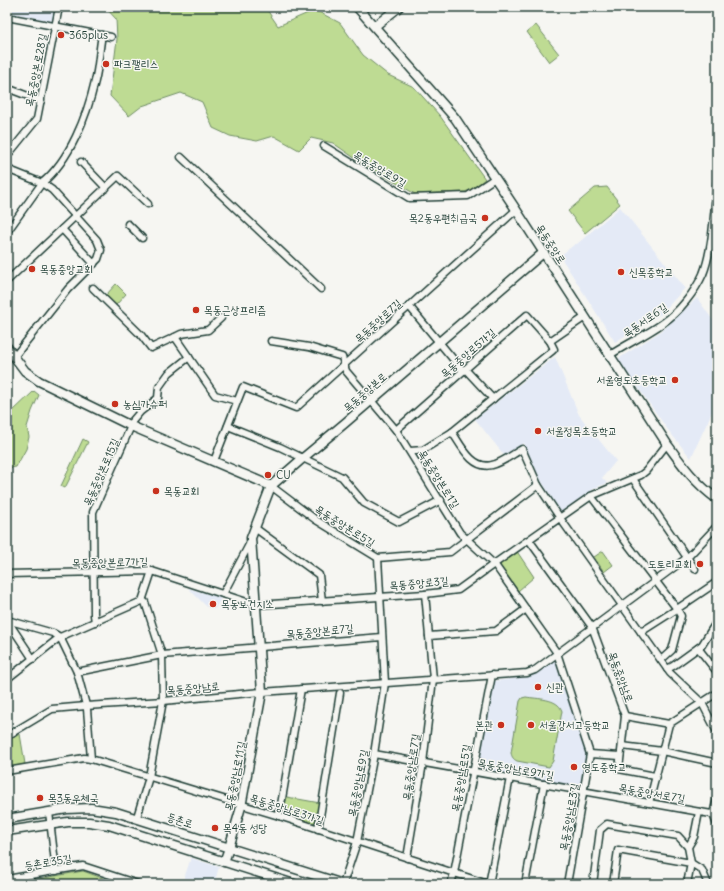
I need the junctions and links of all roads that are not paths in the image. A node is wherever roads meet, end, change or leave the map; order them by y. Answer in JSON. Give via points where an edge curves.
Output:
{"nodes":[{"id":1,"x":59,"y":7,"type":"edge"},
{"id":2,"x":357,"y":7,"type":"edge"},
{"id":3,"x":399,"y":7,"type":"edge"},
{"id":4,"x":7,"y":17,"type":"edge"},
{"id":5,"x":56,"y":26,"type":"junction"},
{"id":6,"x":375,"y":26,"type":"junction"},
{"id":7,"x":102,"y":35,"type":"junction"},
{"id":8,"x":111,"y":36,"type":"dead end"},
{"id":9,"x":7,"y":88,"type":"edge"},
{"id":10,"x":40,"y":101,"type":"junction"},
{"id":11,"x":324,"y":146,"type":"dead end"},
{"id":12,"x":7,"y":156,"type":"edge"},
{"id":13,"x":181,"y":157,"type":"dead end"},
{"id":14,"x":81,"y":162,"type":"dead end"},
{"id":15,"x":7,"y":169,"type":"edge"},
{"id":16,"x":495,"y":178,"type":"junction"},
{"id":17,"x":42,"y":183,"type":"junction"},
{"id":18,"x":717,"y":183,"type":"edge"},
{"id":19,"x":106,"y":188,"type":"junction"},
{"id":20,"x":148,"y":204,"type":"dead end"},
{"id":21,"x":516,"y":210,"type":"junction"},
{"id":22,"x":76,"y":217,"type":"junction"},
{"id":23,"x":128,"y":224,"type":"dead end"},
{"id":24,"x":62,"y":230,"type":"junction"},
{"id":25,"x":7,"y":232,"type":"edge"},
{"id":26,"x":142,"y":238,"type":"dead end"},
{"id":27,"x":544,"y":252,"type":"junction"},
{"id":28,"x":94,"y":264,"type":"junction"},
{"id":29,"x":7,"y":281,"type":"edge"},
{"id":30,"x":93,"y":288,"type":"dead end"},
{"id":31,"x":322,"y":289,"type":"dead end"},
{"id":32,"x":409,"y":306,"type":"junction"},
{"id":33,"x":585,"y":317,"type":"junction"},
{"id":34,"x":221,"y":318,"type":"dead end"},
{"id":35,"x":175,"y":337,"type":"junction"},
{"id":36,"x":271,"y":341,"type":"dead end"},
{"id":37,"x":550,"y":341,"type":"junction"},
{"id":38,"x":440,"y":342,"type":"junction"},
{"id":39,"x":7,"y":347,"type":"edge"},
{"id":40,"x":610,"y":355,"type":"junction"},
{"id":41,"x":14,"y":357,"type":"junction"},
{"id":42,"x":189,"y":357,"type":"junction"},
{"id":43,"x":345,"y":364,"type":"junction"},
{"id":44,"x":464,"y":370,"type":"junction"},
{"id":45,"x":493,"y":399,"type":"junction"},
{"id":46,"x":237,"y":401,"type":"junction"},
{"id":47,"x":371,"y":401,"type":"junction"},
{"id":48,"x":130,"y":426,"type":"junction"},
{"id":49,"x":228,"y":426,"type":"junction"},
{"id":50,"x":396,"y":430,"type":"junction"},
{"id":51,"x":452,"y":432,"type":"junction"},
{"id":52,"x":667,"y":444,"type":"junction"},
{"id":53,"x":410,"y":451,"type":"junction"},
{"id":54,"x":303,"y":458,"type":"junction"},
{"id":55,"x":214,"y":462,"type":"junction"},
{"id":56,"x":633,"y":479,"type":"junction"},
{"id":57,"x":538,"y":485,"type":"junction"},
{"id":58,"x":271,"y":486,"type":"junction"},
{"id":59,"x":591,"y":496,"type":"junction"},
{"id":60,"x":717,"y":499,"type":"edge"},
{"id":61,"x":440,"y":500,"type":"junction"},
{"id":62,"x":560,"y":518,"type":"junction"},
{"id":63,"x":717,"y":526,"type":"edge"},
{"id":64,"x":255,"y":528,"type":"junction"},
{"id":65,"x":466,"y":539,"type":"junction"},
{"id":66,"x":529,"y":540,"type":"junction"},
{"id":67,"x":251,"y":541,"type":"junction"},
{"id":68,"x":688,"y":557,"type":"junction"},
{"id":69,"x":378,"y":558,"type":"junction"},
{"id":70,"x":494,"y":564,"type":"junction"},
{"id":71,"x":695,"y":569,"type":"dead end"},
{"id":72,"x":152,"y":571,"type":"junction"},
{"id":73,"x":94,"y":572,"type":"junction"},
{"id":74,"x":7,"y":574,"type":"edge"},
{"id":75,"x":656,"y":581,"type":"junction"},
{"id":76,"x":716,"y":585,"type":"edge"},
{"id":77,"x":223,"y":594,"type":"junction"},
{"id":78,"x":425,"y":594,"type":"junction"},
{"id":79,"x":380,"y":597,"type":"junction"},
{"id":80,"x":322,"y":601,"type":"junction"},
{"id":81,"x":142,"y":602,"type":"junction"},
{"id":82,"x":256,"y":605,"type":"junction"},
{"id":83,"x":622,"y":606,"type":"junction"},
{"id":84,"x":526,"y":609,"type":"junction"},
{"id":85,"x":677,"y":609,"type":"junction"},
{"id":86,"x":7,"y":620,"type":"edge"},
{"id":87,"x":717,"y":621,"type":"edge"},
{"id":88,"x":95,"y":622,"type":"junction"},
{"id":89,"x":592,"y":627,"type":"junction"},
{"id":90,"x":641,"y":632,"type":"junction"},
{"id":91,"x":429,"y":636,"type":"junction"},
{"id":92,"x":382,"y":637,"type":"junction"},
{"id":93,"x":60,"y":638,"type":"junction"},
{"id":94,"x":259,"y":648,"type":"junction"},
{"id":95,"x":698,"y":648,"type":"junction"},
{"id":96,"x":557,"y":653,"type":"junction"},
{"id":97,"x":162,"y":655,"type":"junction"},
{"id":98,"x":33,"y":659,"type":"junction"},
{"id":99,"x":661,"y":660,"type":"junction"},
{"id":100,"x":667,"y":668,"type":"junction"},
{"id":101,"x":77,"y":672,"type":"junction"},
{"id":102,"x":717,"y":672,"type":"edge"},
{"id":103,"x":492,"y":675,"type":"junction"},
{"id":104,"x":7,"y":679,"type":"edge"},
{"id":105,"x":433,"y":679,"type":"junction"},
{"id":106,"x":385,"y":683,"type":"junction"},
{"id":107,"x":302,"y":689,"type":"junction"},
{"id":108,"x":262,"y":692,"type":"junction"},
{"id":109,"x":340,"y":693,"type":"dead end"},
{"id":110,"x":717,"y":693,"type":"edge"},
{"id":111,"x":164,"y":701,"type":"junction"},
{"id":112,"x":702,"y":703,"type":"junction"},
{"id":113,"x":86,"y":706,"type":"junction"},
{"id":114,"x":625,"y":716,"type":"junction"},
{"id":115,"x":669,"y":724,"type":"junction"},
{"id":116,"x":717,"y":732,"type":"edge"},
{"id":117,"x":7,"y":736,"type":"edge"},
{"id":118,"x":622,"y":746,"type":"junction"},
{"id":119,"x":662,"y":751,"type":"junction"},
{"id":120,"x":374,"y":754,"type":"junction"},
{"id":121,"x":590,"y":754,"type":"junction"},
{"id":122,"x":620,"y":756,"type":"junction"},
{"id":123,"x":91,"y":759,"type":"junction"},
{"id":124,"x":423,"y":763,"type":"junction"},
{"id":125,"x":717,"y":763,"type":"edge"},
{"id":126,"x":7,"y":771,"type":"edge"},
{"id":127,"x":473,"y":772,"type":"junction"},
{"id":128,"x":655,"y":776,"type":"junction"},
{"id":129,"x":149,"y":777,"type":"junction"},
{"id":130,"x":510,"y":778,"type":"junction"},
{"id":131,"x":544,"y":784,"type":"junction"},
{"id":132,"x":583,"y":791,"type":"junction"},
{"id":133,"x":717,"y":799,"type":"edge"},
{"id":134,"x":649,"y":803,"type":"junction"},
{"id":135,"x":242,"y":804,"type":"junction"},
{"id":136,"x":49,"y":812,"type":"junction"},
{"id":137,"x":699,"y":812,"type":"junction"},
{"id":138,"x":715,"y":815,"type":"edge"},
{"id":139,"x":279,"y":816,"type":"junction"},
{"id":140,"x":137,"y":817,"type":"junction"},
{"id":141,"x":7,"y":819,"type":"edge"},
{"id":142,"x":50,"y":824,"type":"junction"},
{"id":143,"x":717,"y":825,"type":"edge"},
{"id":144,"x":318,"y":829,"type":"junction"},
{"id":145,"x":7,"y":831,"type":"edge"},
{"id":146,"x":357,"y":842,"type":"junction"},
{"id":147,"x":688,"y":847,"type":"junction"},
{"id":148,"x":229,"y":848,"type":"junction"},
{"id":149,"x":407,"y":858,"type":"junction"},
{"id":150,"x":224,"y":862,"type":"junction"},
{"id":151,"x":691,"y":863,"type":"junction"},
{"id":152,"x":56,"y":871,"type":"junction"},
{"id":153,"x":454,"y":873,"type":"junction"},
{"id":154,"x":7,"y":879,"type":"edge"},
{"id":155,"x":138,"y":884,"type":"edge"},
{"id":156,"x":294,"y":884,"type":"edge"},
{"id":157,"x":343,"y":884,"type":"edge"},
{"id":158,"x":451,"y":884,"type":"edge"},
{"id":159,"x":489,"y":884,"type":"edge"},
{"id":160,"x":525,"y":884,"type":"edge"},
{"id":161,"x":567,"y":884,"type":"edge"},
{"id":162,"x":592,"y":884,"type":"edge"},
{"id":163,"x":612,"y":884,"type":"edge"},
{"id":164,"x":687,"y":884,"type":"edge"},
{"id":165,"x":708,"y":884,"type":"edge"}],
"edges":[{"from":1,"to":5,"type":"street","name":"목동중앙본로28길"},
{"from":2,"to":6,"type":"main road","name":"목동중앙로"},
{"from":3,"to":6,"type":"main road"},
{"from":4,"to":5,"type":"street"},
{"from":5,"to":7,"type":"street"},
{"from":5,"to":10,"type":"street","name":"목동중앙본로28길"},
{"from":6,"to":16,"type":"main road","name":"목동중앙로","via":[[455,118]]},
{"from":7,"to":8,"type":"street"},
{"from":7,"to":17,"type":"street","via":[[95,81],[82,123],[66,156]]},
{"from":9,"to":10,"type":"street"},
{"from":10,"to":12,"type":"street","name":"목동중앙본로28길","via":[[37,119]]},
{"from":11,"to":16,"type":"street","name":"목동중앙로9길","via":[[408,198],[468,196]]},
{"from":13,"to":31,"type":"street"},
{"from":14,"to":19,"type":"street"},
{"from":15,"to":17,"type":"street"},
{"from":16,"to":21,"type":"main road","name":"목동중앙로"},
{"from":17,"to":22,"type":"street","via":[[52,190]]},
{"from":17,"to":25,"type":"street"},
{"from":18,"to":40,"type":"street","name":"목동서로6길","via":[[711,243],[698,284],[677,311],[663,323]]},
{"from":19,"to":20,"type":"street","via":[[118,176]]},
{"from":19,"to":22,"type":"street"},
{"from":21,"to":27,"type":"main road","name":"목동중앙로"},
{"from":21,"to":32,"type":"street","name":"목동중앙로7길"},
{"from":22,"to":24,"type":"street"},
{"from":22,"to":28,"type":"street","via":[[97,240],[100,250],[98,260]]},
{"from":23,"to":26,"type":"street"},
{"from":24,"to":28,"type":"street"},
{"from":24,"to":29,"type":"street"},
{"from":27,"to":33,"type":"main road","name":"목동중앙로"},
{"from":27,"to":38,"type":"main road","name":"목동중앙본로"},
{"from":28,"to":41,"type":"street","via":[[65,292]]},
{"from":30,"to":35,"type":"street","via":[[151,348]]},
{"from":32,"to":38,"type":"street"},
{"from":32,"to":43,"type":"street","name":"목동중앙로7길"},
{"from":33,"to":37,"type":"street"},
{"from":33,"to":40,"type":"main road","name":"목동중앙로"},
{"from":34,"to":35,"type":"street","via":[[208,330]]},
{"from":35,"to":42,"type":"street"},
{"from":36,"to":43,"type":"street","via":[[326,351],[342,357]]},
{"from":37,"to":44,"type":"street","name":"목동중앙로5가길","via":[[527,315]]},
{"from":37,"to":45,"type":"street","via":[[554,349]]},
{"from":38,"to":44,"type":"street"},
{"from":38,"to":47,"type":"main road","name":"목동중앙본로"},
{"from":39,"to":41,"type":"main road"},
{"from":40,"to":52,"type":"main road","name":"목동중앙로"},
{"from":41,"to":48,"type":"main road","via":[[25,371],[39,381]]},
{"from":42,"to":46,"type":"street","via":[[215,395]]},
{"from":42,"to":48,"type":"street","via":[[169,373],[159,387],[158,398],[140,412]]},
{"from":43,"to":46,"type":"street","name":"목동중앙로7길","via":[[296,408],[243,387]]},
{"from":43,"to":47,"type":"street","name":"목동중앙본로1길","via":[[346,372]]},
{"from":44,"to":45,"type":"street"},
{"from":44,"to":50,"type":"street","name":"목동중앙로5가길"},
{"from":45,"to":51,"type":"street"},
{"from":46,"to":49,"type":"street"},
{"from":47,"to":50,"type":"street","name":"목동중앙본로1길"},
{"from":47,"to":54,"type":"main road","name":"목동중앙본로"},
{"from":48,"to":55,"type":"main road"},
{"from":48,"to":73,"type":"street","name":"목동중앙본로15길","via":[[93,512]]},
{"from":49,"to":54,"type":"street"},
{"from":49,"to":55,"type":"street"},
{"from":50,"to":53,"type":"street","name":"목동중앙본로1길"},
{"from":51,"to":53,"type":"street","via":[[423,450]]},
{"from":51,"to":57,"type":"street","via":[[470,458],[486,466],[493,465],[522,449]]},
{"from":52,"to":56,"type":"street","name":"목동중앙로3길","via":[[646,471]]},
{"from":52,"to":60,"type":"main road","name":"목동중앙로","via":[[686,471]]},
{"from":53,"to":61,"type":"street","name":"목동중앙본로1길"},
{"from":54,"to":58,"type":"main road","name":"목동중앙본로"},
{"from":54,"to":61,"type":"street","via":[[342,477],[364,503],[399,522]]},
{"from":55,"to":58,"type":"main road"},
{"from":56,"to":59,"type":"street","name":"목동중앙로3길"},
{"from":56,"to":68,"type":"street"},
{"from":57,"to":62,"type":"street"},
{"from":57,"to":65,"type":"street","name":"목동중앙본로5길"},
{"from":58,"to":64,"type":"main road"},
{"from":58,"to":69,"type":"street","name":"목동중앙본로5길","via":[[316,520]]},
{"from":59,"to":62,"type":"street","name":"목동중앙로3길"},
{"from":59,"to":75,"type":"street"},
{"from":61,"to":65,"type":"street","name":"목동중앙본로1길"},
{"from":62,"to":66,"type":"street","name":"목동중앙로3길"},
{"from":62,"to":83,"type":"street"},
{"from":63,"to":68,"type":"street","name":"목동중앙남로"},
{"from":64,"to":67,"type":"main road"},
{"from":64,"to":80,"type":"street","via":[[319,575]]},
{"from":65,"to":69,"type":"street","name":"목동중앙본로5길","via":[[450,552]]},
{"from":65,"to":70,"type":"street","name":"목동중앙본로1길"},
{"from":66,"to":70,"type":"street","name":"목동중앙로3길"},
{"from":66,"to":89,"type":"street","name":"목동중앙남로"},
{"from":67,"to":77,"type":"street"},
{"from":67,"to":82,"type":"main road"},
{"from":68,"to":71,"type":"street"},
{"from":68,"to":75,"type":"street","name":"목동중앙남로"},
{"from":69,"to":79,"type":"street","name":"목동중앙남로9길"},
{"from":70,"to":78,"type":"street","name":"목동중앙로3길","via":[[458,590]]},
{"from":70,"to":84,"type":"street","name":"목동중앙본로1길"},
{"from":72,"to":73,"type":"street","name":"목동중앙본로7가길"},
{"from":72,"to":77,"type":"street","name":"목동중앙본로7가길"},
{"from":72,"to":81,"type":"street"},
{"from":73,"to":74,"type":"street","name":"목동중앙본로7가길"},
{"from":73,"to":88,"type":"street","name":"목동중앙본로15길"},
{"from":75,"to":83,"type":"street","name":"목동중앙남로"},
{"from":75,"to":85,"type":"street"},
{"from":76,"to":85,"type":"street"},
{"from":77,"to":82,"type":"street","name":"목동중앙본로7가길"},
{"from":78,"to":79,"type":"street","name":"목동중앙로3길"},
{"from":78,"to":91,"type":"street"},
{"from":79,"to":80,"type":"street","name":"목동중앙로3길"},
{"from":79,"to":92,"type":"street","name":"목동중앙남로9길"},
{"from":80,"to":82,"type":"street","name":"목동중앙로3길"},
{"from":81,"to":88,"type":"street"},
{"from":81,"to":97,"type":"street","via":[[145,602]]},
{"from":82,"to":94,"type":"main road"},
{"from":83,"to":89,"type":"street","name":"목동중앙남로"},
{"from":83,"to":90,"type":"street"},
{"from":84,"to":91,"type":"street","via":[[496,630]]},
{"from":84,"to":96,"type":"street","name":"목동중앙남로3길"},
{"from":85,"to":90,"type":"street"},
{"from":85,"to":99,"type":"street","via":[[681,616],[672,650]]},
{"from":86,"to":93,"type":"street","via":[[53,633]]},
{"from":86,"to":98,"type":"street"},
{"from":87,"to":95,"type":"street"},
{"from":88,"to":93,"type":"street"},
{"from":89,"to":96,"type":"street","name":"목동중앙남로"},
{"from":89,"to":114,"type":"street","name":"목동중앙남로"},
{"from":90,"to":99,"type":"street"},
{"from":91,"to":105,"type":"street"},
{"from":92,"to":94,"type":"street","name":"목동중앙본로7길"},
{"from":92,"to":106,"type":"street","name":"목동중앙남로9길"},
{"from":93,"to":98,"type":"street"},
{"from":93,"to":101,"type":"street"},
{"from":94,"to":97,"type":"street","name":"목동중앙본로7길"},
{"from":94,"to":108,"type":"main road"},
{"from":95,"to":100,"type":"street"},
{"from":95,"to":102,"type":"street"},
{"from":96,"to":103,"type":"street","name":"목동중앙남로","via":[[527,673]]},
{"from":96,"to":121,"type":"street","name":"목동중앙남로3길"},
{"from":97,"to":101,"type":"street","name":"목동중앙본로7길"},
{"from":97,"to":111,"type":"street"},
{"from":98,"to":104,"type":"street"},
{"from":99,"to":100,"type":"street"},
{"from":100,"to":112,"type":"street"},
{"from":101,"to":113,"type":"street"},
{"from":103,"to":105,"type":"street","name":"목동중앙남로"},
{"from":103,"to":127,"type":"street","name":"목동중앙남로5길"},
{"from":105,"to":106,"type":"street","name":"목동중앙남로"},
{"from":105,"to":124,"type":"street","name":"목동중앙남로7길"},
{"from":106,"to":107,"type":"street","name":"목동중앙남로"},
{"from":106,"to":120,"type":"street","name":"목동중앙남로9길"},
{"from":107,"to":108,"type":"street","name":"목동중앙남로"},
{"from":107,"to":139,"type":"street"},
{"from":108,"to":111,"type":"street","name":"목동중앙남로"},
{"from":108,"to":135,"type":"main road","name":"목동중앙남로11길"},
{"from":109,"to":144,"type":"street"},
{"from":110,"to":112,"type":"street"},
{"from":111,"to":113,"type":"street","name":"목동중앙남로"},
{"from":111,"to":129,"type":"street"},
{"from":112,"to":115,"type":"street"},
{"from":112,"to":116,"type":"street"},
{"from":113,"to":117,"type":"street","name":"목동중앙남로","via":[[52,709]]},
{"from":113,"to":123,"type":"street"},
{"from":114,"to":115,"type":"street"},
{"from":114,"to":118,"type":"street","name":"목동중앙남로"},
{"from":115,"to":119,"type":"street"},
{"from":118,"to":119,"type":"street"},
{"from":118,"to":122,"type":"street","name":"목동중앙남로"},
{"from":119,"to":125,"type":"street"},
{"from":119,"to":128,"type":"street"},
{"from":120,"to":124,"type":"street","name":"목동중앙남로9가길"},
{"from":120,"to":146,"type":"street","name":"목동중앙남로9길"},
{"from":121,"to":122,"type":"street"},
{"from":121,"to":132,"type":"street","name":"목동중앙남로3길"},
{"from":122,"to":128,"type":"street","via":[[619,769]]},
{"from":123,"to":126,"type":"street","name":"목동중앙남로3가길"},
{"from":123,"to":129,"type":"street","name":"목동중앙남로3가길"},
{"from":124,"to":127,"type":"street","name":"목동중앙남로9가길"},
{"from":124,"to":149,"type":"street","name":"목동중앙남로7길"},
{"from":127,"to":130,"type":"street","name":"목동중앙남로9가길"},
{"from":127,"to":153,"type":"street","name":"목동중앙남로5길"},
{"from":128,"to":134,"type":"street"},
{"from":129,"to":135,"type":"street","name":"목동중앙남로3가길"},
{"from":129,"to":140,"type":"street"},
{"from":130,"to":131,"type":"street","name":"목동중앙남로9가길"},
{"from":130,"to":159,"type":"street","name":"목동중앙남로3가길"},
{"from":131,"to":132,"type":"street","name":"목동중앙남로9가길"},
{"from":131,"to":160,"type":"street"},
{"from":132,"to":134,"type":"street","name":"목동중앙서로7길"},
{"from":132,"to":161,"type":"street","name":"목동중앙남로3길"},
{"from":133,"to":138,"type":"street"},
{"from":134,"to":137,"type":"street","name":"목동중앙서로7길"},
{"from":135,"to":139,"type":"street","name":"목동중앙남로3가길"},
{"from":135,"to":148,"type":"main road","name":"목동중앙남로11길"},
{"from":136,"to":140,"type":"main road","name":"등촌로","via":[[91,808]]},
{"from":136,"to":141,"type":"main road","name":"등촌로"},
{"from":136,"to":142,"type":"street"},
{"from":137,"to":138,"type":"street","name":"목동중앙서로7길"},
{"from":137,"to":147,"type":"street","via":[[694,837]]},
{"from":138,"to":143,"type":"street"},
{"from":139,"to":144,"type":"street","name":"목동중앙남로3가길"},
{"from":140,"to":148,"type":"main road","name":"등촌로"},
{"from":142,"to":145,"type":"main road"},
{"from":142,"to":150,"type":"main road","via":[[89,822],[109,825]]},
{"from":142,"to":152,"type":"street"},
{"from":144,"to":146,"type":"street","name":"목동중앙남로3가길"},
{"from":146,"to":149,"type":"street","name":"목동중앙남로3가길"},
{"from":146,"to":157,"type":"street","name":"목동중앙남로9길"},
{"from":147,"to":151,"type":"street"},
{"from":147,"to":162,"type":"street","via":[[678,836],[607,824],[600,830]]},
{"from":148,"to":150,"type":"main road","name":"목동중앙남로11길"},
{"from":148,"to":157,"type":"main road","name":"등촌로"},
{"from":149,"to":153,"type":"street","name":"목동중앙남로3가길"},
{"from":150,"to":156,"type":"main road"},
{"from":151,"to":163,"type":"street","via":[[618,850]]},
{"from":151,"to":164,"type":"street"},
{"from":151,"to":165,"type":"street","via":[[702,870]]},
{"from":152,"to":154,"type":"street","name":"등촌로35길"},
{"from":152,"to":155,"type":"street","name":"등촌로35길","via":[[83,866]]},
{"from":153,"to":158,"type":"street","name":"목동중앙남로5길"},
{"from":153,"to":159,"type":"street","name":"목동중앙남로3가길"}]}
